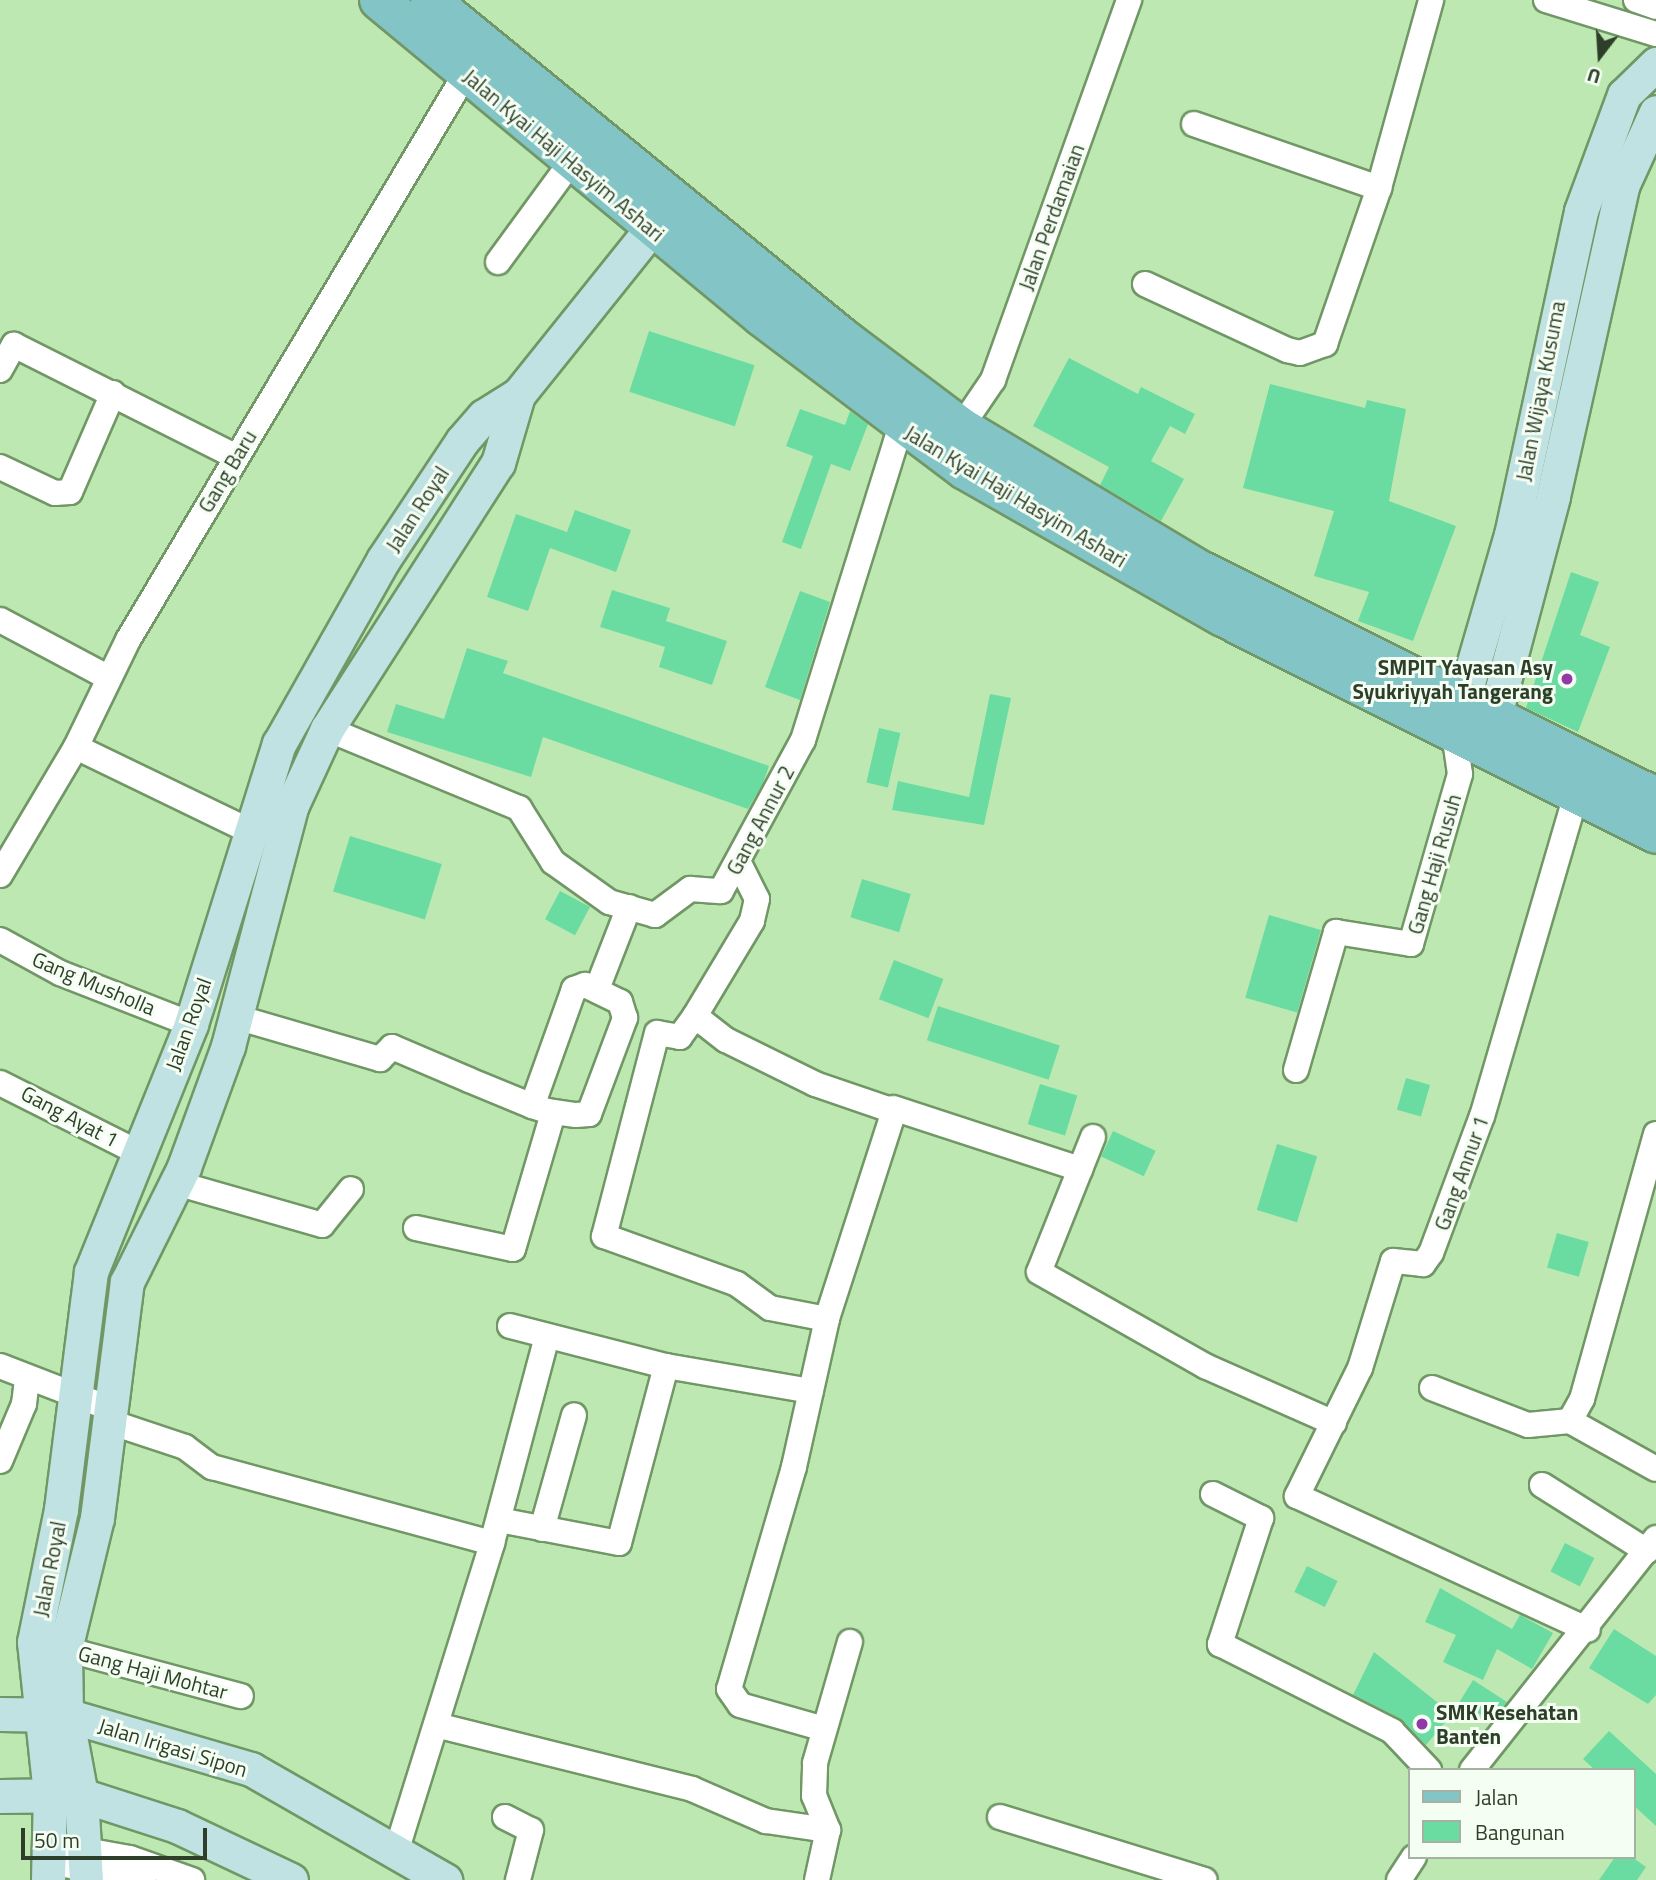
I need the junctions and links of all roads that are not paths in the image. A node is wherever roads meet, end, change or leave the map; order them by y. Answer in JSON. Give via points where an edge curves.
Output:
{"nodes":[{"id":1,"x":379,"y":0,"type":"edge"},
{"id":2,"x":430,"y":0,"type":"edge"},
{"id":3,"x":1129,"y":0,"type":"edge"},
{"id":4,"x":1431,"y":0,"type":"edge"},
{"id":5,"x":1546,"y":0,"type":"edge"},
{"id":6,"x":1636,"y":0,"type":"edge"},
{"id":7,"x":1656,"y":7,"type":"edge"},
{"id":8,"x":1656,"y":33,"type":"edge"},
{"id":9,"x":1656,"y":64,"type":"edge"},
{"id":10,"x":466,"y":73,"type":"junction"},
{"id":11,"x":1656,"y":112,"type":"edge"},
{"id":12,"x":1194,"y":124,"type":"dead end"},
{"id":13,"x":572,"y":161,"type":"junction"},
{"id":14,"x":1379,"y":188,"type":"junction"},
{"id":15,"x":663,"y":214,"type":"junction"},
{"id":16,"x":498,"y":262,"type":"dead end"},
{"id":17,"x":1145,"y":284,"type":"dead end"},
{"id":18,"x":0,"y":370,"type":"edge"},
{"id":19,"x":113,"y":393,"type":"junction"},
{"id":20,"x":518,"y":395,"type":"junction"},
{"id":21,"x":901,"y":426,"type":"junction"},
{"id":22,"x":961,"y":427,"type":"junction"},
{"id":23,"x":235,"y":456,"type":"junction"},
{"id":24,"x":0,"y":467,"type":"edge"},
{"id":25,"x":1521,"y":492,"type":"junction"},
{"id":26,"x":1553,"y":496,"type":"junction"},
{"id":27,"x":0,"y":620,"type":"edge"},
{"id":28,"x":109,"y":678,"type":"junction"},
{"id":29,"x":327,"y":729,"type":"junction"},
{"id":30,"x":1471,"y":736,"type":"junction"},
{"id":31,"x":76,"y":747,"type":"junction"},
{"id":32,"x":1576,"y":795,"type":"junction"},
{"id":33,"x":1656,"y":797,"type":"edge"},
{"id":34,"x":248,"y":830,"type":"junction"},
{"id":35,"x":1656,"y":834,"type":"edge"},
{"id":36,"x":739,"y":863,"type":"junction"},
{"id":37,"x":1,"y":872,"type":"edge"},
{"id":38,"x":629,"y":907,"type":"junction"},
{"id":39,"x":0,"y":940,"type":"edge"},
{"id":40,"x":597,"y":989,"type":"junction"},
{"id":41,"x":695,"y":1016,"type":"junction"},
{"id":42,"x":236,"y":1017,"type":"junction"},
{"id":43,"x":191,"y":1024,"type":"junction"},
{"id":44,"x":1296,"y":1070,"type":"dead end"},
{"id":45,"x":0,"y":1083,"type":"edge"},
{"id":46,"x":893,"y":1108,"type":"junction"},
{"id":47,"x":542,"y":1109,"type":"junction"},
{"id":48,"x":1656,"y":1134,"type":"edge"},
{"id":49,"x":1093,"y":1137,"type":"dead end"},
{"id":50,"x":139,"y":1153,"type":"junction"},
{"id":51,"x":1080,"y":1170,"type":"junction"},
{"id":52,"x":176,"y":1182,"type":"junction"},
{"id":53,"x":351,"y":1189,"type":"dead end"},
{"id":54,"x":1647,"y":1198,"type":"edge"},
{"id":55,"x":416,"y":1228,"type":"dead end"},
{"id":56,"x":827,"y":1319,"type":"junction"},
{"id":57,"x":510,"y":1326,"type":"dead end"},
{"id":58,"x":547,"y":1336,"type":"junction"},
{"id":59,"x":0,"y":1366,"type":"edge"},
{"id":60,"x":666,"y":1366,"type":"junction"},
{"id":61,"x":27,"y":1380,"type":"junction"},
{"id":62,"x":1432,"y":1388,"type":"dead end"},
{"id":63,"x":811,"y":1391,"type":"junction"},
{"id":64,"x":74,"y":1397,"type":"junction"},
{"id":65,"x":108,"y":1415,"type":"junction"},
{"id":66,"x":573,"y":1416,"type":"dead end"},
{"id":67,"x":1570,"y":1422,"type":"junction"},
{"id":68,"x":1334,"y":1423,"type":"junction"},
{"id":69,"x":0,"y":1461,"type":"edge"},
{"id":70,"x":1656,"y":1469,"type":"edge"},
{"id":71,"x":1542,"y":1485,"type":"dead end"},
{"id":72,"x":1213,"y":1494,"type":"dead end"},
{"id":73,"x":542,"y":1529,"type":"junction"},
{"id":74,"x":495,"y":1532,"type":"junction"},
{"id":75,"x":1651,"y":1545,"type":"edge"},
{"id":76,"x":1588,"y":1630,"type":"junction"},
{"id":77,"x":850,"y":1642,"type":"dead end"},
{"id":78,"x":65,"y":1648,"type":"junction"},
{"id":79,"x":241,"y":1696,"type":"dead end"},
{"id":80,"x":0,"y":1714,"type":"edge"},
{"id":81,"x":53,"y":1718,"type":"junction"},
{"id":82,"x":436,"y":1725,"type":"junction"},
{"id":83,"x":821,"y":1728,"type":"junction"},
{"id":84,"x":1427,"y":1768,"type":"edge"},
{"id":85,"x":1474,"y":1768,"type":"edge"},
{"id":86,"x":65,"y":1791,"type":"junction"},
{"id":87,"x":0,"y":1796,"type":"edge"},
{"id":88,"x":505,"y":1816,"type":"dead end"},
{"id":89,"x":1000,"y":1817,"type":"dead end"},
{"id":90,"x":828,"y":1830,"type":"junction"},
{"id":91,"x":396,"y":1852,"type":"junction"},
{"id":92,"x":1413,"y":1859,"type":"edge"},
{"id":93,"x":50,"y":1862,"type":"edge"},
{"id":94,"x":86,"y":1865,"type":"edge"},
{"id":95,"x":189,"y":1878,"type":"edge"},
{"id":96,"x":143,"y":1880,"type":"edge"},
{"id":97,"x":291,"y":1880,"type":"edge"},
{"id":98,"x":445,"y":1880,"type":"edge"},
{"id":99,"x":518,"y":1880,"type":"edge"},
{"id":100,"x":817,"y":1880,"type":"edge"},
{"id":101,"x":1205,"y":1880,"type":"edge"},
{"id":102,"x":1399,"y":1880,"type":"edge"}],
"edges":[{"from":1,"to":10,"type":"main road","name":"Jalan Kyai Haji Hasyim Ashari"},
{"from":2,"to":15,"type":"main road","name":"Jalan Kyai Haji Hasyim Ashari"},
{"from":3,"to":22,"type":"street","name":"Jalan Perdamaian","via":[[993,380]]},
{"from":4,"to":14,"type":"street"},
{"from":5,"to":8,"type":"street"},
{"from":6,"to":7,"type":"street"},
{"from":9,"to":25,"type":"street","name":"Jalan Wijaya Kusuma","via":[[1623,95],[1603,138],[1559,290]]},
{"from":10,"to":13,"type":"main road","name":"Jalan Kyai Haji Hasyim Ashari"},
{"from":10,"to":23,"type":"street","name":"Gang Baru"},
{"from":11,"to":26,"type":"street","name":"Jalan Wijaya Kusuma","via":[[1620,196]]},
{"from":12,"to":14,"type":"street"},
{"from":13,"to":15,"type":"main road","name":"Jalan Kyai Haji Hasyim Ashari"},
{"from":13,"to":16,"type":"street"},
{"from":14,"to":17,"type":"street","via":[[1333,334],[1317,350],[1287,350]]},
{"from":15,"to":20,"type":"street","name":"Jalan Royal"},
{"from":15,"to":21,"type":"main road","name":"Jalan Kyai Haji Hasyim Ashari"},
{"from":15,"to":22,"type":"main road","name":"Jalan Kyai Haji Hasyim Ashari"},
{"from":18,"to":19,"type":"street","via":[[13,345]]},
{"from":19,"to":23,"type":"street"},
{"from":19,"to":24,"type":"street","via":[[70,492],[55,493]]},
{"from":20,"to":29,"type":"street","name":"Jalan Royal","via":[[498,463]]},
{"from":20,"to":34,"type":"street","name":"Jalan Royal","via":[[484,416],[462,441],[383,560],[279,744]]},
{"from":21,"to":30,"type":"main road","name":"Jalan Kyai Haji Hasyim Ashari","via":[[1167,587]]},
{"from":21,"to":36,"type":"street","name":"Gang Annur 2","via":[[803,740]]},
{"from":22,"to":30,"type":"main road","name":"Jalan Kyai Haji Hasyim Ashari"},
{"from":23,"to":28,"type":"street","name":"Gang Baru"},
{"from":25,"to":26,"type":"street"},
{"from":25,"to":30,"type":"street","name":"Jalan Wijaya Kusuma"},
{"from":26,"to":30,"type":"street","name":"Jalan Wijaya Kusuma"},
{"from":27,"to":28,"type":"street"},
{"from":28,"to":31,"type":"street","name":"Gang Baru"},
{"from":29,"to":38,"type":"street","name":"Gang Annur 2","via":[[519,808],[553,862],[609,902]]},
{"from":29,"to":42,"type":"street","name":"Jalan Royal","via":[[291,807]]},
{"from":30,"to":32,"type":"main road","name":"Jalan Kyai Haji Hasyim Ashari"},
{"from":30,"to":33,"type":"main road","name":"Jalan Kyai Haji Hasyim Ashari"},
{"from":30,"to":44,"type":"street","name":"Gang Haji Rusuh","via":[[1411,944],[1336,932]]},
{"from":31,"to":34,"type":"street"},
{"from":31,"to":37,"type":"street","name":"Gang Baru"},
{"from":32,"to":35,"type":"main road","name":"Jalan Kyai Haji Hasyim Ashari"},
{"from":32,"to":68,"type":"street","name":"Gang Annur 1","via":[[1482,1115],[1431,1253],[1423,1264],[1393,1261],[1360,1368]]},
{"from":34,"to":43,"type":"street","name":"Jalan Royal"},
{"from":36,"to":38,"type":"street","name":"Gang Annur 2","via":[[721,891],[690,889],[655,915]]},
{"from":36,"to":41,"type":"street","via":[[757,899],[752,921]]},
{"from":38,"to":40,"type":"street"},
{"from":39,"to":43,"type":"street","name":"Gang Musholla","via":[[60,973]]},
{"from":40,"to":47,"type":"street","via":[[578,986],[570,994]]},
{"from":40,"to":47,"type":"street","via":[[620,1002],[625,1018],[589,1114]]},
{"from":41,"to":46,"type":"street","via":[[726,1040],[815,1084]]},
{"from":41,"to":56,"type":"street","via":[[680,1037],[657,1033],[604,1236],[737,1283],[770,1308]]},
{"from":42,"to":47,"type":"street","via":[[380,1059],[392,1047]]},
{"from":42,"to":52,"type":"street","name":"Jalan Royal"},
{"from":43,"to":50,"type":"street","name":"Jalan Royal"},
{"from":45,"to":50,"type":"street","name":"Gang Ayat 1"},
{"from":46,"to":51,"type":"street"},
{"from":46,"to":56,"type":"street"},
{"from":47,"to":55,"type":"street","via":[[513,1249]]},
{"from":48,"to":54,"type":"street"},
{"from":49,"to":51,"type":"street"},
{"from":50,"to":64,"type":"street","name":"Jalan Royal","via":[[91,1272]]},
{"from":51,"to":68,"type":"street","via":[[1041,1274],[1205,1366]]},
{"from":52,"to":53,"type":"street","via":[[322,1225]]},
{"from":52,"to":65,"type":"street","name":"Jalan Royal","via":[[127,1282]]},
{"from":54,"to":67,"type":"street","via":[[1582,1399]]},
{"from":56,"to":63,"type":"street"},
{"from":57,"to":58,"type":"street"},
{"from":58,"to":60,"type":"street"},
{"from":58,"to":74,"type":"street"},
{"from":59,"to":61,"type":"street"},
{"from":60,"to":63,"type":"street"},
{"from":60,"to":73,"type":"street","via":[[623,1539],[616,1544]]},
{"from":61,"to":64,"type":"street"},
{"from":61,"to":69,"type":"street","via":[[24,1404]]},
{"from":62,"to":67,"type":"street","via":[[1528,1425]]},
{"from":63,"to":83,"type":"street","via":[[729,1689],[740,1705]]},
{"from":64,"to":65,"type":"street"},
{"from":64,"to":81,"type":"street","name":"Jalan Royal","via":[[34,1642]]},
{"from":65,"to":74,"type":"street","via":[[185,1447],[212,1467]]},
{"from":65,"to":78,"type":"street","name":"Jalan Royal","via":[[97,1518]]},
{"from":66,"to":73,"type":"street"},
{"from":67,"to":70,"type":"street"},
{"from":68,"to":76,"type":"street","name":"Gang Annur 1","via":[[1298,1488],[1299,1502]]},
{"from":71,"to":75,"type":"street"},
{"from":72,"to":84,"type":"street","via":[[1261,1518],[1220,1644],[1392,1731]]},
{"from":73,"to":74,"type":"street"},
{"from":74,"to":82,"type":"street"},
{"from":75,"to":76,"type":"street"},
{"from":76,"to":85,"type":"street"},
{"from":77,"to":83,"type":"street"},
{"from":78,"to":79,"type":"street","name":"Gang Haji Mohtar"},
{"from":78,"to":81,"type":"street","name":"Jalan Royal"},
{"from":80,"to":81,"type":"street","name":"Jalan Irigasi Sipon"},
{"from":81,"to":86,"type":"street"},
{"from":81,"to":91,"type":"street","name":"Jalan Irigasi Sipon","via":[[251,1769]]},
{"from":82,"to":90,"type":"street","via":[[692,1789],[766,1821]]},
{"from":82,"to":91,"type":"street"},
{"from":83,"to":90,"type":"street","via":[[814,1796]]},
{"from":86,"to":87,"type":"street"},
{"from":86,"to":93,"type":"street"},
{"from":86,"to":94,"type":"street"},
{"from":86,"to":97,"type":"street","via":[[177,1826]]},
{"from":88,"to":99,"type":"street","via":[[531,1830]]},
{"from":89,"to":101,"type":"street"},
{"from":90,"to":100,"type":"street"},
{"from":91,"to":98,"type":"street","name":"Jalan Irigasi Sipon"},
{"from":92,"to":102,"type":"street"},
{"from":93,"to":94,"type":"street"},
{"from":94,"to":95,"type":"street"},
{"from":94,"to":96,"type":"street"}]}
